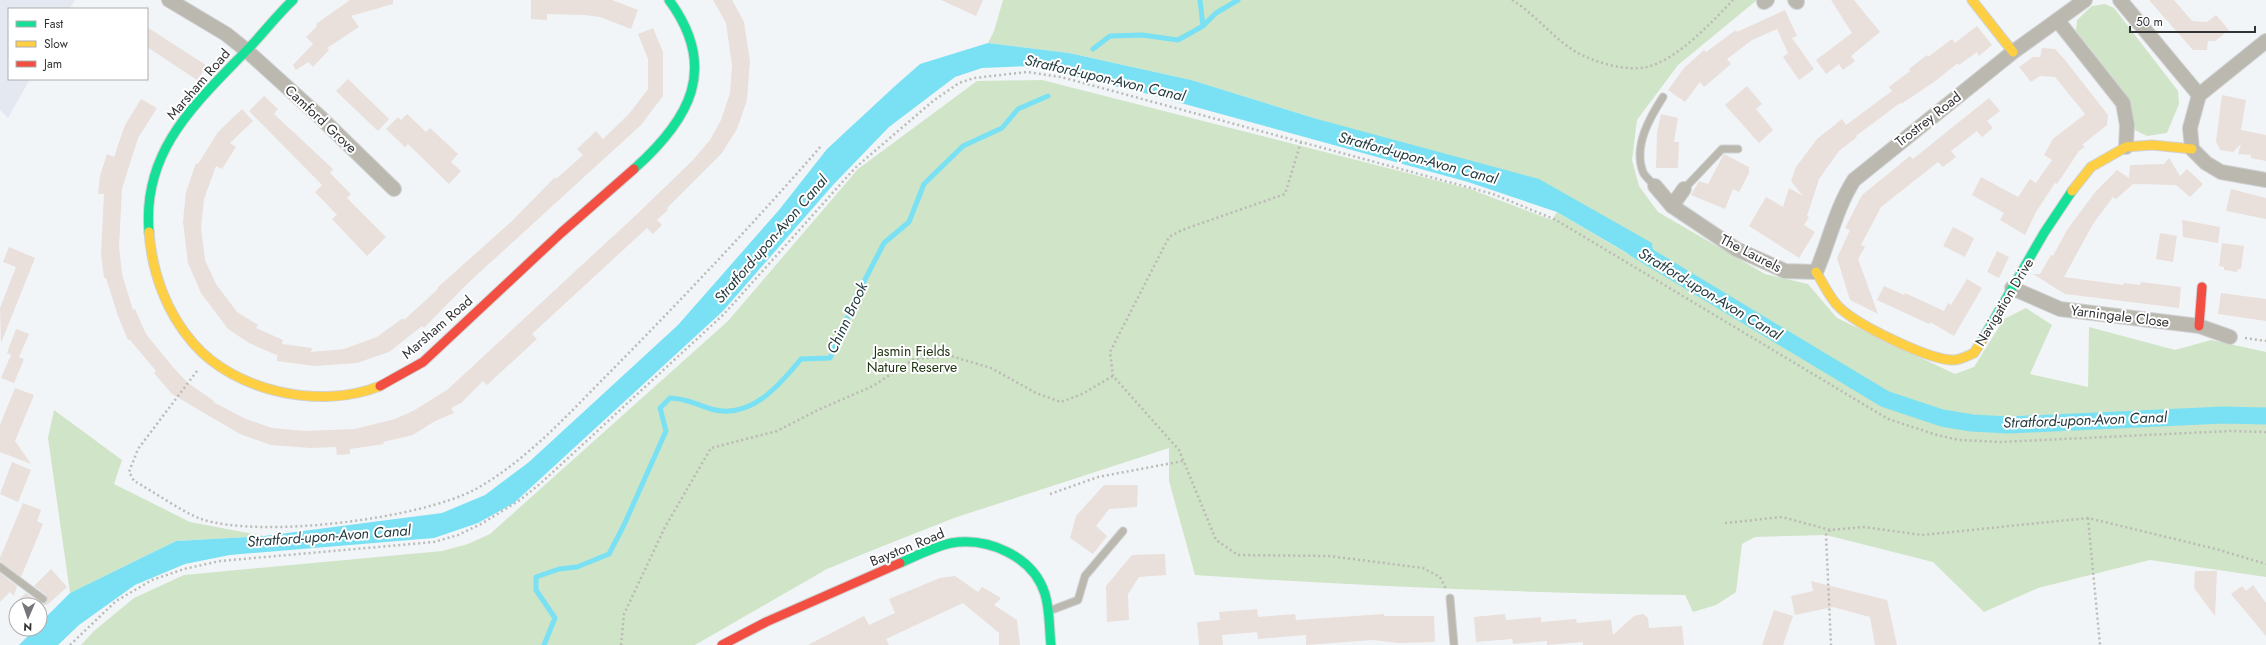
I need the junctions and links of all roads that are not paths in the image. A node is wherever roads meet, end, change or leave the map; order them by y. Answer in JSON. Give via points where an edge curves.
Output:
{"nodes":[{"id":1,"x":170,"y":0,"type":"edge"},
{"id":2,"x":293,"y":0,"type":"edge"},
{"id":3,"x":669,"y":0,"type":"edge"},
{"id":4,"x":1972,"y":0,"type":"edge"},
{"id":5,"x":2085,"y":0,"type":"edge"},
{"id":6,"x":2120,"y":0,"type":"edge"},
{"id":7,"x":2058,"y":21,"type":"junction"},
{"id":8,"x":2266,"y":41,"type":"edge"},
{"id":9,"x":246,"y":50,"type":"junction"},
{"id":10,"x":2013,"y":52,"type":"junction"},
{"id":11,"x":1664,"y":96,"type":"dead end"},
{"id":12,"x":2199,"y":96,"type":"junction"},
{"id":13,"x":2126,"y":147,"type":"junction"},
{"id":14,"x":1738,"y":149,"type":"dead end"},
{"id":15,"x":2192,"y":149,"type":"junction"},
{"id":16,"x":2266,"y":180,"type":"edge"},
{"id":17,"x":1655,"y":186,"type":"joint"},
{"id":18,"x":394,"y":189,"type":"dead end"},
{"id":19,"x":1684,"y":189,"type":"joint"},
{"id":20,"x":1672,"y":206,"type":"junction"},
{"id":21,"x":1816,"y":272,"type":"junction"},
{"id":22,"x":2202,"y":287,"type":"dead end"},
{"id":23,"x":2012,"y":288,"type":"junction"},
{"id":24,"x":2199,"y":326,"type":"junction"},
{"id":25,"x":2230,"y":337,"type":"road end"},
{"id":26,"x":1123,"y":531,"type":"dead end"},
{"id":27,"x":0,"y":567,"type":"edge"},
{"id":28,"x":40,"y":597,"type":"edge"},
{"id":29,"x":1450,"y":598,"type":"road end"},
{"id":30,"x":1047,"y":612,"type":"junction"},
{"id":31,"x":722,"y":645,"type":"edge"},
{"id":32,"x":1051,"y":645,"type":"edge"},
{"id":33,"x":1454,"y":645,"type":"edge"}],
"edges":[{"from":1,"to":9,"type":"street","name":"Camford Grove","via":[[226,34]]},
{"from":2,"to":9,"type":"street","name":"Marsham Road"},
{"from":3,"to":9,"type":"street","name":"Marsham Road","via":[[687,27],[694,50],[695,71],[693,88],[680,119],[665,140],[423,362],[396,379],[352,395],[311,397],[247,381],[198,349],[160,292],[151,260],[148,228],[158,164],[184,117]]},
{"from":4,"to":10,"type":"street"},
{"from":5,"to":7,"type":"street","name":"Trostrey Road"},
{"from":6,"to":12,"type":"street"},
{"from":7,"to":10,"type":"street","name":"Trostrey Road"},
{"from":7,"to":13,"type":"street","via":[[2123,103],[2127,125]]},
{"from":8,"to":12,"type":"street"},
{"from":9,"to":18,"type":"street","name":"Camford Grove"},
{"from":10,"to":21,"type":"street","name":"Trostrey Road","via":[[1854,180],[1843,196]]},
{"from":11,"to":17,"type":"lane","via":[[1648,119],[1641,158],[1643,173]]},
{"from":12,"to":15,"type":"street","via":[[2190,128]]},
{"from":13,"to":15,"type":"street","name":"Navigation Drive","via":[[2152,145]]},
{"from":13,"to":23,"type":"street","name":"Navigation Drive","via":[[2091,167],[2071,192]]},
{"from":14,"to":19,"type":"lane","via":[[1722,149]]},
{"from":15,"to":16,"type":"street","via":[[2206,163],[2221,172]]},
{"from":17,"to":20,"type":"street","name":"The Laurels"},
{"from":19,"to":20,"type":"street"},
{"from":20,"to":21,"type":"street","name":"The Laurels","via":[[1736,249],[1785,271]]},
{"from":21,"to":23,"type":"street","name":"Navigation Drive","via":[[1841,310],[1851,317],[1914,349],[1951,360],[1974,353]]},
{"from":22,"to":24,"type":"street"},
{"from":23,"to":24,"type":"street","name":"Yarningale Close","via":[[2060,309]]},
{"from":24,"to":25,"type":"street","name":"Yarningale Close"},
{"from":26,"to":30,"type":"lane","via":[[1085,576],[1078,600]]},
{"from":27,"to":28,"type":"lane"},
{"from":29,"to":33,"type":"lane"},
{"from":30,"to":31,"type":"street","name":"Bayston Road","via":[[1045,593],[1037,577],[1026,564],[1011,553],[974,543],[955,543],[935,548],[787,613]]},
{"from":30,"to":32,"type":"street","name":"Bayston Road"}]}
